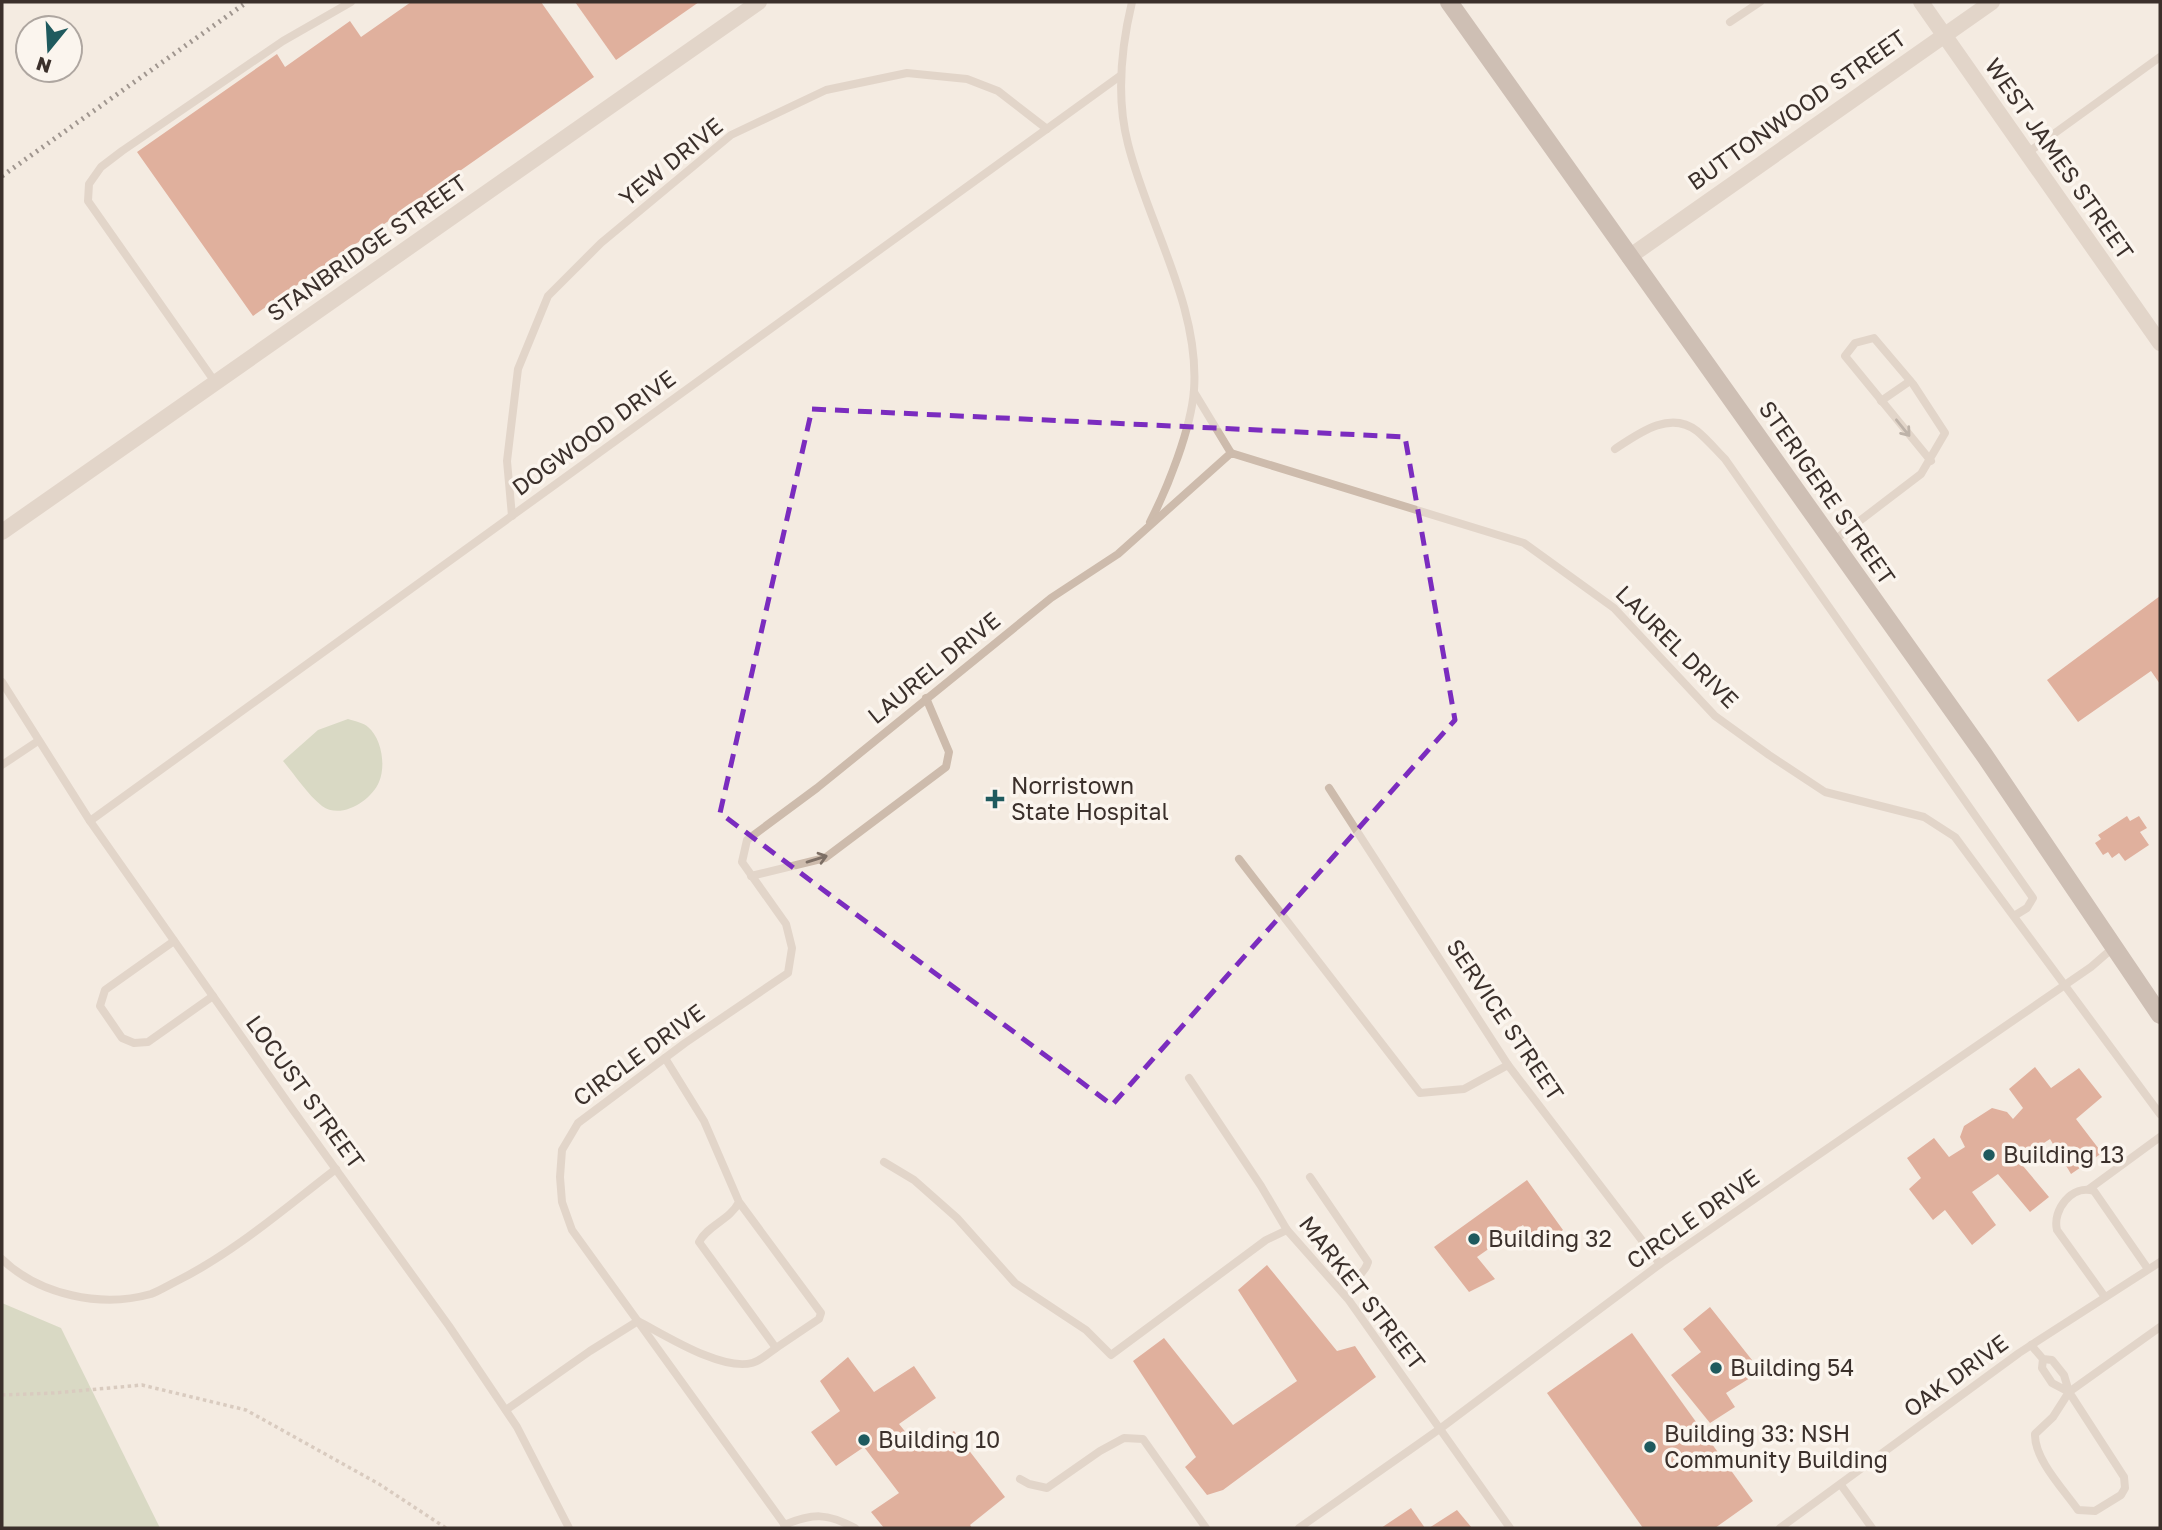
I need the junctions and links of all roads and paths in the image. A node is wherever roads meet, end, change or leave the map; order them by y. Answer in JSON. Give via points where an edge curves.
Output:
{"nodes":[{"id":1,"x":351,"y":2,"type":"edge"},
{"id":2,"x":759,"y":2,"type":"edge"},
{"id":3,"x":1132,"y":2,"type":"edge"},
{"id":4,"x":1450,"y":2,"type":"edge"},
{"id":5,"x":1760,"y":2,"type":"edge"},
{"id":6,"x":1921,"y":2,"type":"edge"},
{"id":7,"x":1992,"y":2,"type":"edge"},
{"id":8,"x":1730,"y":22,"type":"dead end"},
{"id":9,"x":1944,"y":34,"type":"junction"},
{"id":10,"x":2160,"y":57,"type":"edge"},
{"id":11,"x":1120,"y":76,"type":"junction"},
{"id":12,"x":1047,"y":129,"type":"junction"},
{"id":13,"x":2026,"y":154,"type":"junction"},
{"id":14,"x":1629,"y":257,"type":"junction"},
{"id":15,"x":2155,"y":323,"type":"edge"},
{"id":16,"x":2160,"y":343,"type":"edge"},
{"id":17,"x":1910,"y":381,"type":"junction"},
{"id":18,"x":215,"y":382,"type":"junction"},
{"id":19,"x":1194,"y":392,"type":"junction"},
{"id":20,"x":1881,"y":401,"type":"junction"},
{"id":21,"x":1615,"y":449,"type":"dead end"},
{"id":22,"x":1231,"y":453,"type":"junction"},
{"id":23,"x":1931,"y":461,"type":"junction"},
{"id":24,"x":512,"y":516,"type":"junction"},
{"id":25,"x":1147,"y":527,"type":"junction"},
{"id":26,"x":2,"y":532,"type":"edge"},
{"id":27,"x":1832,"y":542,"type":"junction"},
{"id":28,"x":2,"y":682,"type":"edge"},
{"id":29,"x":926,"y":698,"type":"junction"},
{"id":30,"x":38,"y":741,"type":"junction"},
{"id":31,"x":2,"y":765,"type":"edge"},
{"id":32,"x":1329,"y":788,"type":"dead end"},
{"id":33,"x":90,"y":821,"type":"junction"},
{"id":34,"x":747,"y":840,"type":"joint"},
{"id":35,"x":1239,"y":859,"type":"dead end"},
{"id":36,"x":751,"y":876,"type":"junction"},
{"id":37,"x":2014,"y":916,"type":"junction"},
{"id":38,"x":174,"y":941,"type":"junction"},
{"id":39,"x":2114,"y":947,"type":"junction"},
{"id":40,"x":2064,"y":985,"type":"junction"},
{"id":41,"x":213,"y":996,"type":"junction"},
{"id":42,"x":2160,"y":1015,"type":"edge"},
{"id":43,"x":665,"y":1058,"type":"junction"},
{"id":44,"x":1508,"y":1065,"type":"junction"},
{"id":45,"x":1189,"y":1077,"type":"dead end"},
{"id":46,"x":2160,"y":1114,"type":"edge"},
{"id":47,"x":2160,"y":1137,"type":"edge"},
{"id":48,"x":884,"y":1162,"type":"dead end"},
{"id":49,"x":336,"y":1169,"type":"junction"},
{"id":50,"x":1310,"y":1177,"type":"dead end"},
{"id":51,"x":2090,"y":1189,"type":"junction"},
{"id":52,"x":739,"y":1202,"type":"junction"},
{"id":53,"x":1287,"y":1230,"type":"junction"},
{"id":54,"x":2,"y":1259,"type":"edge"},
{"id":55,"x":2160,"y":1262,"type":"edge"},
{"id":56,"x":1660,"y":1265,"type":"junction"},
{"id":57,"x":2148,"y":1269,"type":"junction"},
{"id":58,"x":1337,"y":1285,"type":"junction"},
{"id":59,"x":2105,"y":1297,"type":"junction"},
{"id":60,"x":638,"y":1321,"type":"junction"},
{"id":61,"x":2160,"y":1327,"type":"edge"},
{"id":62,"x":2031,"y":1345,"type":"junction"},
{"id":63,"x":776,"y":1348,"type":"junction"},
{"id":64,"x":2043,"y":1359,"type":"junction"},
{"id":65,"x":2069,"y":1392,"type":"junction"},
{"id":66,"x":2,"y":1395,"type":"edge"},
{"id":67,"x":506,"y":1410,"type":"junction"},
{"id":68,"x":1441,"y":1428,"type":"junction"},
{"id":69,"x":1020,"y":1479,"type":"dead end"},
{"id":70,"x":1840,"y":1485,"type":"junction"},
{"id":71,"x":785,"y":1526,"type":"edge"},
{"id":72,"x":446,"y":1528,"type":"edge"},
{"id":73,"x":569,"y":1528,"type":"edge"},
{"id":74,"x":855,"y":1528,"type":"edge"},
{"id":75,"x":1206,"y":1528,"type":"edge"},
{"id":76,"x":1299,"y":1528,"type":"edge"},
{"id":77,"x":1510,"y":1528,"type":"edge"},
{"id":78,"x":1780,"y":1528,"type":"edge"},
{"id":79,"x":1871,"y":1528,"type":"edge"}],
"edges":[{"from":1,"to":18,"type":"lane","via":[[283,41],[122,150],[89,184],[88,201]]},
{"from":2,"to":18,"type":"street","name":"STANBRIDGE STREET"},
{"from":3,"to":11,"type":"lane","name":"LAUREL DRIVE"},
{"from":4,"to":14,"type":"street","name":"STERIGERE STREET"},
{"from":5,"to":8,"type":"lane"},
{"from":6,"to":9,"type":"street","name":"WEST JAMES STREET"},
{"from":7,"to":9,"type":"street","name":"BUTTONWOOD STREET"},
{"from":9,"to":13,"type":"street","name":"WEST JAMES STREET"},
{"from":9,"to":14,"type":"street","name":"BUTTONWOOD STREET"},
{"from":10,"to":13,"type":"lane"},
{"from":11,"to":12,"type":"lane","name":"DOGWOOD DRIVE"},
{"from":11,"to":19,"type":"lane","name":"LAUREL DRIVE","via":[[1127,142],[1171,263],[1186,320]]},
{"from":12,"to":24,"type":"lane","name":"DOGWOOD DRIVE"},
{"from":12,"to":24,"type":"lane","name":"YEW DRIVE","via":[[998,90],[967,79],[908,73],[826,90],[731,135],[601,243],[548,296],[518,369],[507,461]]},
{"from":13,"to":15,"type":"street","name":"WEST JAMES STREET"},
{"from":14,"to":27,"type":"street","name":"STERIGERE STREET"},
{"from":15,"to":16,"type":"street","name":"WEST JAMES STREET"},
{"from":17,"to":20,"type":"lane"},
{"from":17,"to":20,"type":"lane","via":[[1874,338],[1855,343],[1845,356]]},
{"from":17,"to":23,"type":"lane","via":[[1945,433]]},
{"from":18,"to":26,"type":"street","name":"STANBRIDGE STREET"},
{"from":19,"to":22,"type":"lane","name":"LAUREL DRIVE"},
{"from":19,"to":25,"type":"lane","name":"LAUREL DRIVE","via":[[1166,491]]},
{"from":20,"to":23,"type":"lane","one_way":true},
{"from":21,"to":37,"type":"lane","via":[[1641,431],[1678,421],[1696,430],[1726,459],[2033,898]]},
{"from":22,"to":25,"type":"lane","name":"LAUREL DRIVE"},
{"from":22,"to":37,"type":"lane","name":"LAUREL DRIVE","via":[[1524,543],[1614,608],[1716,716],[1769,755],[1825,792],[1924,817],[1955,837]]},
{"from":23,"to":27,"type":"lane","via":[[1921,474]]},
{"from":24,"to":33,"type":"lane","name":"DOGWOOD DRIVE"},
{"from":25,"to":29,"type":"lane","name":"LAUREL DRIVE","via":[[1118,554],[1051,598]]},
{"from":27,"to":39,"type":"street","name":"STERIGERE STREET"},
{"from":28,"to":30,"type":"lane","name":"LOCUST STREET"},
{"from":29,"to":34,"type":"lane","name":"LAUREL DRIVE"},
{"from":36,"to":29,"type":"lane","one_way":true,"via":[[825,858],[946,767],[949,752]]},
{"from":30,"to":31,"type":"lane"},
{"from":30,"to":33,"type":"lane","name":"LOCUST STREET"},
{"from":32,"to":44,"type":"lane","name":"SERVICE STREET"},
{"from":33,"to":38,"type":"lane","name":"LOCUST STREET"},
{"from":34,"to":36,"type":"lane","name":"CIRCLE DRIVE","via":[[743,862]]},
{"from":35,"to":44,"type":"lane","via":[[1420,1093],[1464,1089]]},
{"from":36,"to":43,"type":"lane","name":"CIRCLE DRIVE","via":[[786,924],[792,948],[788,972]]},
{"from":37,"to":40,"type":"lane","name":"LAUREL DRIVE"},
{"from":38,"to":41,"type":"lane","name":"LOCUST STREET"},
{"from":38,"to":41,"type":"lane","via":[[105,990],[100,1006],[122,1038],[148,1042]]},
{"from":39,"to":40,"type":"lane","name":"CIRCLE DRIVE"},
{"from":39,"to":42,"type":"street","name":"STERIGERE STREET"},
{"from":40,"to":46,"type":"lane","name":"LAUREL DRIVE"},
{"from":40,"to":56,"type":"lane","name":"CIRCLE DRIVE"},
{"from":41,"to":49,"type":"lane","name":"LOCUST STREET"},
{"from":43,"to":52,"type":"lane","via":[[704,1121]]},
{"from":43,"to":60,"type":"lane","name":"CIRCLE DRIVE","via":[[578,1123],[562,1150],[562,1202],[572,1230]]},
{"from":44,"to":56,"type":"lane","name":"SERVICE STREET"},
{"from":45,"to":53,"type":"lane","name":"MARKET STREET"},
{"from":47,"to":51,"type":"lane"},
{"from":48,"to":53,"type":"lane","via":[[914,1180],[957,1218],[1015,1283],[1086,1330],[1111,1355],[1266,1240]]},
{"from":49,"to":54,"type":"lane","via":[[228,1251],[151,1293],[115,1298],[53,1292]]},
{"from":49,"to":67,"type":"lane","name":"LOCUST STREET"},
{"from":50,"to":58,"type":"lane","via":[[1368,1262],[1348,1284]]},
{"from":51,"to":57,"type":"lane"},
{"from":51,"to":59,"type":"lane","via":[[2063,1201],[2055,1222]]},
{"from":52,"to":63,"type":"lane","via":[[734,1212],[699,1242]]},
{"from":52,"to":63,"type":"lane","via":[[821,1313],[819,1320]]},
{"from":53,"to":58,"type":"lane","name":"MARKET STREET"},
{"from":55,"to":57,"type":"lane","name":"OAK DRIVE"},
{"from":56,"to":68,"type":"lane","name":"CIRCLE DRIVE"},
{"from":57,"to":59,"type":"lane","name":"OAK DRIVE"},
{"from":58,"to":68,"type":"lane","name":"MARKET STREET"},
{"from":59,"to":62,"type":"lane","name":"OAK DRIVE"},
{"from":60,"to":63,"type":"lane","via":[[729,1363],[753,1363]]},
{"from":60,"to":67,"type":"lane"},
{"from":60,"to":71,"type":"lane","name":"CIRCLE DRIVE"},
{"from":61,"to":65,"type":"lane"},
{"from":62,"to":64,"type":"lane"},
{"from":62,"to":70,"type":"lane","name":"OAK DRIVE"},
{"from":64,"to":65,"type":"lane","via":[[2052,1360],[2064,1375]]},
{"from":64,"to":65,"type":"lane","via":[[2042,1368],[2052,1383]]},
{"from":65,"to":65,"type":"lane","via":[[2124,1477],[2121,1495],[2095,1511],[2078,1510],[2035,1443],[2035,1434],[2053,1418]]},
{"from":66,"to":72,"type":"path","via":[[142,1385],[246,1410],[379,1484]]},
{"from":67,"to":73,"type":"lane","name":"LOCUST STREET"},
{"from":68,"to":76,"type":"lane","name":"CIRCLE DRIVE"},
{"from":68,"to":77,"type":"lane","name":"MARKET STREET"},
{"from":69,"to":75,"type":"lane","via":[[1047,1488],[1124,1438],[1143,1439]]},
{"from":70,"to":78,"type":"lane","name":"OAK DRIVE"},
{"from":70,"to":79,"type":"lane"},
{"from":71,"to":74,"type":"lane","via":[[819,1516]]}]}
